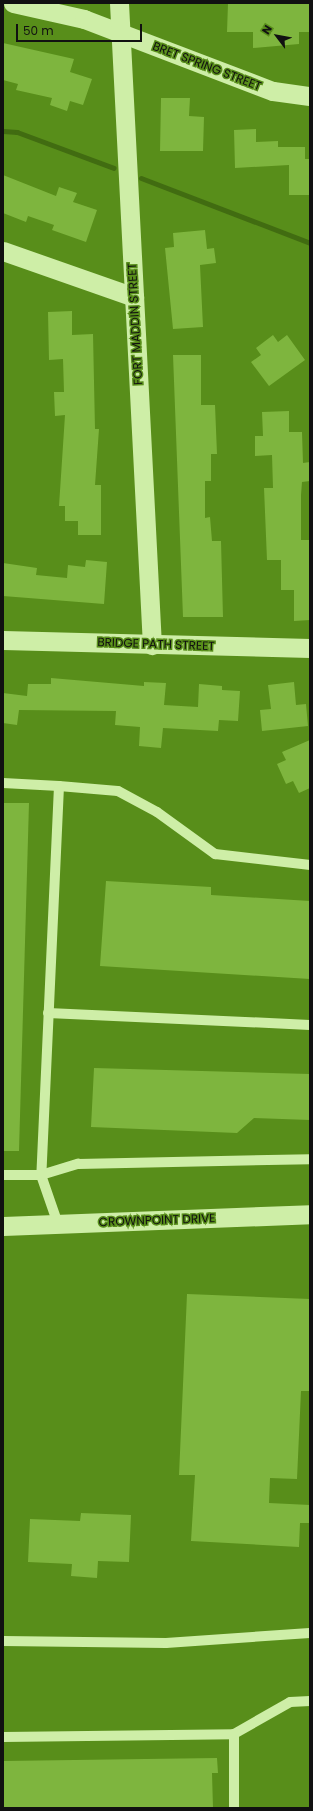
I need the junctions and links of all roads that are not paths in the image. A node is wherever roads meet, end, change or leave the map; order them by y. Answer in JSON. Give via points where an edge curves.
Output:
{"nodes":[{"id":1,"x":13,"y":3,"type":"edge"},
{"id":2,"x":119,"y":3,"type":"edge"},
{"id":3,"x":120,"y":32,"type":"junction"},
{"id":4,"x":310,"y":96,"type":"edge"},
{"id":5,"x":3,"y":251,"type":"edge"},
{"id":6,"x":134,"y":298,"type":"junction"},
{"id":7,"x":3,"y":640,"type":"edge"},
{"id":8,"x":152,"y":645,"type":"junction"},
{"id":9,"x":310,"y":648,"type":"edge"},
{"id":10,"x":3,"y":783,"type":"edge"},
{"id":11,"x":59,"y":786,"type":"junction"},
{"id":12,"x":310,"y":865,"type":"edge"},
{"id":13,"x":48,"y":1013,"type":"junction"},
{"id":14,"x":310,"y":1025,"type":"edge"},
{"id":15,"x":310,"y":1159,"type":"edge"},
{"id":16,"x":3,"y":1175,"type":"edge"},
{"id":17,"x":41,"y":1175,"type":"junction"},
{"id":18,"x":310,"y":1214,"type":"edge"},
{"id":19,"x":58,"y":1224,"type":"junction"},
{"id":20,"x":3,"y":1226,"type":"edge"},
{"id":21,"x":310,"y":1633,"type":"edge"},
{"id":22,"x":3,"y":1642,"type":"edge"},
{"id":23,"x":310,"y":1701,"type":"edge"},
{"id":24,"x":234,"y":1734,"type":"junction"},
{"id":25,"x":3,"y":1737,"type":"edge"},
{"id":26,"x":234,"y":1808,"type":"edge"}],
"edges":[{"from":1,"to":3,"type":"street","name":"BRET SPRING STREET","via":[[84,19]]},
{"from":2,"to":3,"type":"street","name":"FORT MADDIN STREET"},
{"from":3,"to":4,"type":"street","name":"BRET SPRING STREET","via":[[273,91]]},
{"from":3,"to":6,"type":"street","name":"FORT MADDIN STREET"},
{"from":5,"to":6,"type":"street"},
{"from":6,"to":8,"type":"street","name":"FORT MADDIN STREET"},
{"from":7,"to":8,"type":"street","name":"BRIDGE PATH STREET"},
{"from":8,"to":9,"type":"street","name":"BRIDGE PATH STREET"},
{"from":10,"to":11,"type":"lane"},
{"from":11,"to":12,"type":"lane","via":[[118,791],[157,812],[215,854]]},
{"from":11,"to":13,"type":"lane"},
{"from":13,"to":14,"type":"lane"},
{"from":13,"to":17,"type":"lane"},
{"from":15,"to":17,"type":"lane","via":[[78,1164]]},
{"from":16,"to":17,"type":"lane"},
{"from":17,"to":19,"type":"lane"},
{"from":18,"to":19,"type":"street","name":"CROWNPOINT DRIVE"},
{"from":19,"to":20,"type":"street","name":"CROWNPOINT DRIVE"},
{"from":21,"to":22,"type":"lane","via":[[166,1644]]},
{"from":23,"to":24,"type":"lane","via":[[290,1702]]},
{"from":24,"to":25,"type":"lane"},
{"from":24,"to":26,"type":"lane"}]}
